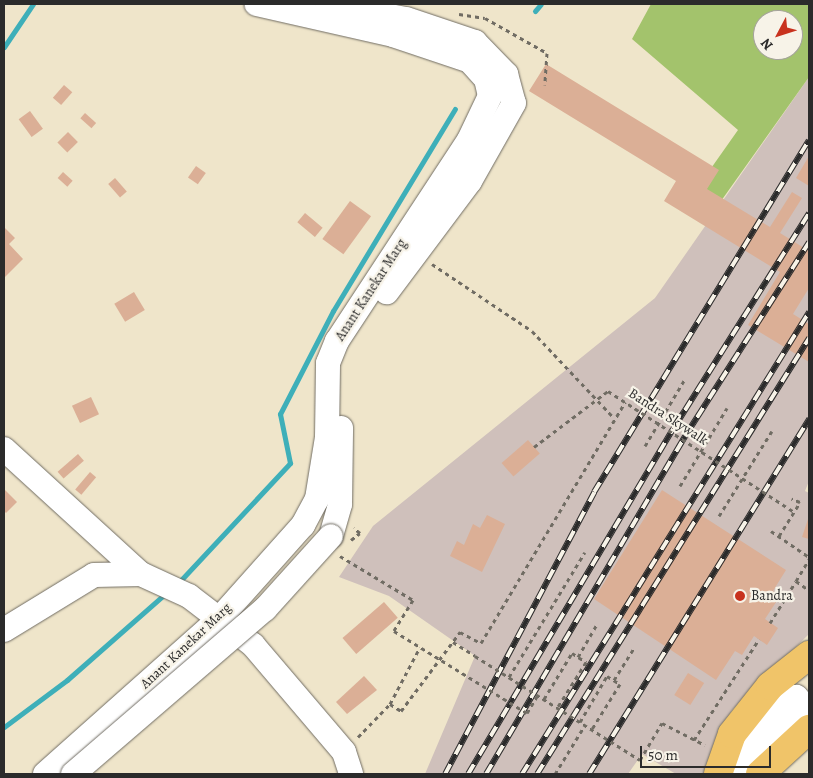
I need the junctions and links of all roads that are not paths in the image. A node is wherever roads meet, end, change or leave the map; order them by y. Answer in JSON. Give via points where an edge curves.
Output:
{"nodes":[{"id":1,"x":256,"y":4,"type":"edge"},
{"id":2,"x":327,"y":4,"type":"edge"},
{"id":3,"x":4,"y":449,"type":"edge"},
{"id":4,"x":141,"y":574,"type":"junction"},
{"id":5,"x":220,"y":618,"type":"junction"},
{"id":6,"x":4,"y":630,"type":"edge"},
{"id":7,"x":807,"y":661,"type":"edge"},
{"id":8,"x":809,"y":729,"type":"edge"},
{"id":9,"x":347,"y":763,"type":"edge"},
{"id":10,"x":724,"y":768,"type":"edge"},
{"id":11,"x":44,"y":774,"type":"edge"},
{"id":12,"x":73,"y":774,"type":"edge"},
{"id":13,"x":745,"y":774,"type":"edge"},
{"id":14,"x":760,"y":774,"type":"edge"}],
"edges":[{"from":1,"to":5,"type":"street","name":"Anant Kanekar Marg","via":[[393,34],[470,61],[486,79],[490,96],[469,140],[337,341],[328,363],[327,438],[317,499],[303,525]]},
{"from":2,"to":12,"type":"street","name":"Anant Kanekar Marg","bridge":true,"via":[[406,19],[475,42],[506,74],[514,103],[470,181],[360,330],[342,367],[340,504],[333,545],[266,608]]},
{"from":3,"to":4,"type":"street"},
{"from":4,"to":5,"type":"street","via":[[189,596]]},
{"from":4,"to":6,"type":"street","via":[[94,575]]},
{"from":5,"to":9,"type":"street","via":[[253,645]]},
{"from":5,"to":11,"type":"street","name":"Anant Kanekar Marg"},
{"from":7,"to":10,"type":"main road","via":[[770,686],[732,734]]},
{"from":8,"to":14,"type":"main road"},
{"from":10,"to":13,"type":"street","via":[[754,733],[796,697],[803,704],[802,712],[755,758]]}]}
